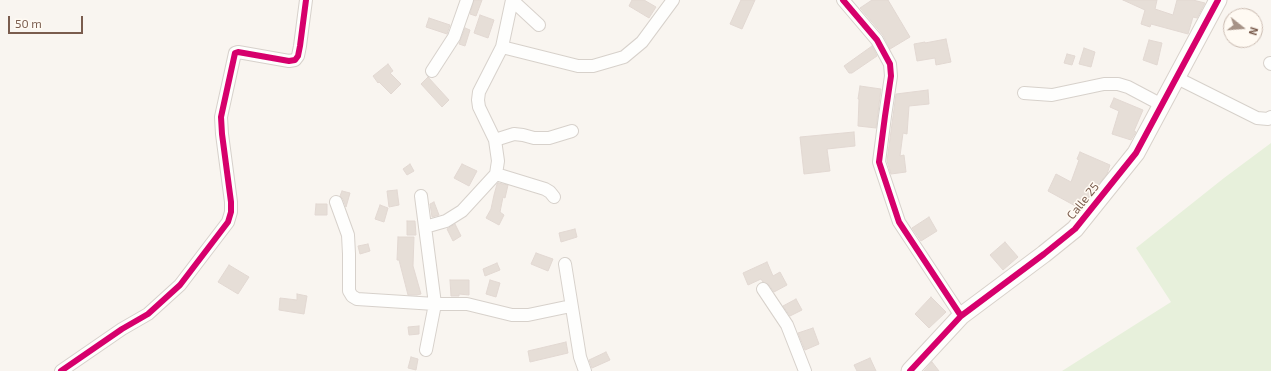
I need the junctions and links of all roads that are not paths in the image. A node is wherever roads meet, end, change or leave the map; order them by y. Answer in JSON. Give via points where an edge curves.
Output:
{"nodes":[{"id":1,"x":306,"y":0,"type":"edge"},
{"id":2,"x":467,"y":0,"type":"edge"},
{"id":3,"x":512,"y":0,"type":"edge"},
{"id":4,"x":673,"y":0,"type":"edge"},
{"id":5,"x":843,"y":0,"type":"edge"},
{"id":6,"x":1218,"y":0,"type":"edge"},
{"id":7,"x":539,"y":24,"type":"dead end"},
{"id":8,"x":502,"y":47,"type":"junction"},
{"id":9,"x":432,"y":71,"type":"dead end"},
{"id":10,"x":1177,"y":78,"type":"junction"},
{"id":11,"x":1024,"y":93,"type":"dead end"},
{"id":12,"x":1162,"y":105,"type":"junction"},
{"id":13,"x":1271,"y":117,"type":"edge"},
{"id":14,"x":572,"y":132,"type":"dead end"},
{"id":15,"x":495,"y":140,"type":"junction"},
{"id":16,"x":496,"y":174,"type":"junction"},
{"id":17,"x":421,"y":196,"type":"dead end"},
{"id":18,"x":554,"y":197,"type":"dead end"},
{"id":19,"x":336,"y":202,"type":"dead end"},
{"id":20,"x":425,"y":227,"type":"junction"},
{"id":21,"x":565,"y":264,"type":"dead end"},
{"id":22,"x":763,"y":289,"type":"dead end"},
{"id":23,"x":435,"y":304,"type":"junction"},
{"id":24,"x":571,"y":306,"type":"junction"},
{"id":25,"x":961,"y":316,"type":"junction"},
{"id":26,"x":426,"y":350,"type":"dead end"},
{"id":27,"x":61,"y":371,"type":"edge"},
{"id":28,"x":585,"y":371,"type":"edge"},
{"id":29,"x":804,"y":371,"type":"edge"},
{"id":30,"x":910,"y":371,"type":"edge"}],
"edges":[{"from":1,"to":27,"type":"street","via":[[300,46],[295,60],[289,62],[235,53],[221,117],[231,202],[228,222],[180,285],[148,314]]},
{"from":2,"to":9,"type":"street","via":[[454,37]]},
{"from":3,"to":7,"type":"street"},
{"from":3,"to":8,"type":"street"},
{"from":4,"to":8,"type":"street","via":[[642,42],[624,57],[593,66],[578,66]]},
{"from":5,"to":25,"type":"street","via":[[877,40],[890,64],[891,76],[879,162],[899,222]]},
{"from":6,"to":10,"type":"street","name":"Calle 25"},
{"from":8,"to":15,"type":"street","via":[[479,92],[478,100]]},
{"from":10,"to":12,"type":"street","name":"Calle 25"},
{"from":10,"to":13,"type":"street","via":[[1257,118]]},
{"from":11,"to":12,"type":"street","via":[[1052,95],[1104,84],[1118,84]]},
{"from":12,"to":25,"type":"street","name":"Calle 25","via":[[1136,153],[1075,229]]},
{"from":14,"to":15,"type":"street","via":[[549,138],[514,134]]},
{"from":15,"to":16,"type":"street","via":[[498,161]]},
{"from":16,"to":18,"type":"street","via":[[545,189]]},
{"from":16,"to":20,"type":"street","via":[[462,211],[446,221]]},
{"from":17,"to":20,"type":"street"},
{"from":19,"to":23,"type":"street","via":[[348,235],[348,291],[352,296]]},
{"from":20,"to":23,"type":"street"},
{"from":21,"to":24,"type":"street"},
{"from":22,"to":29,"type":"street","via":[[787,325]]},
{"from":23,"to":24,"type":"street","via":[[467,304],[512,315],[528,316]]},
{"from":23,"to":26,"type":"street"},
{"from":24,"to":28,"type":"street"},
{"from":25,"to":30,"type":"street","name":"Calle 25"}]}
